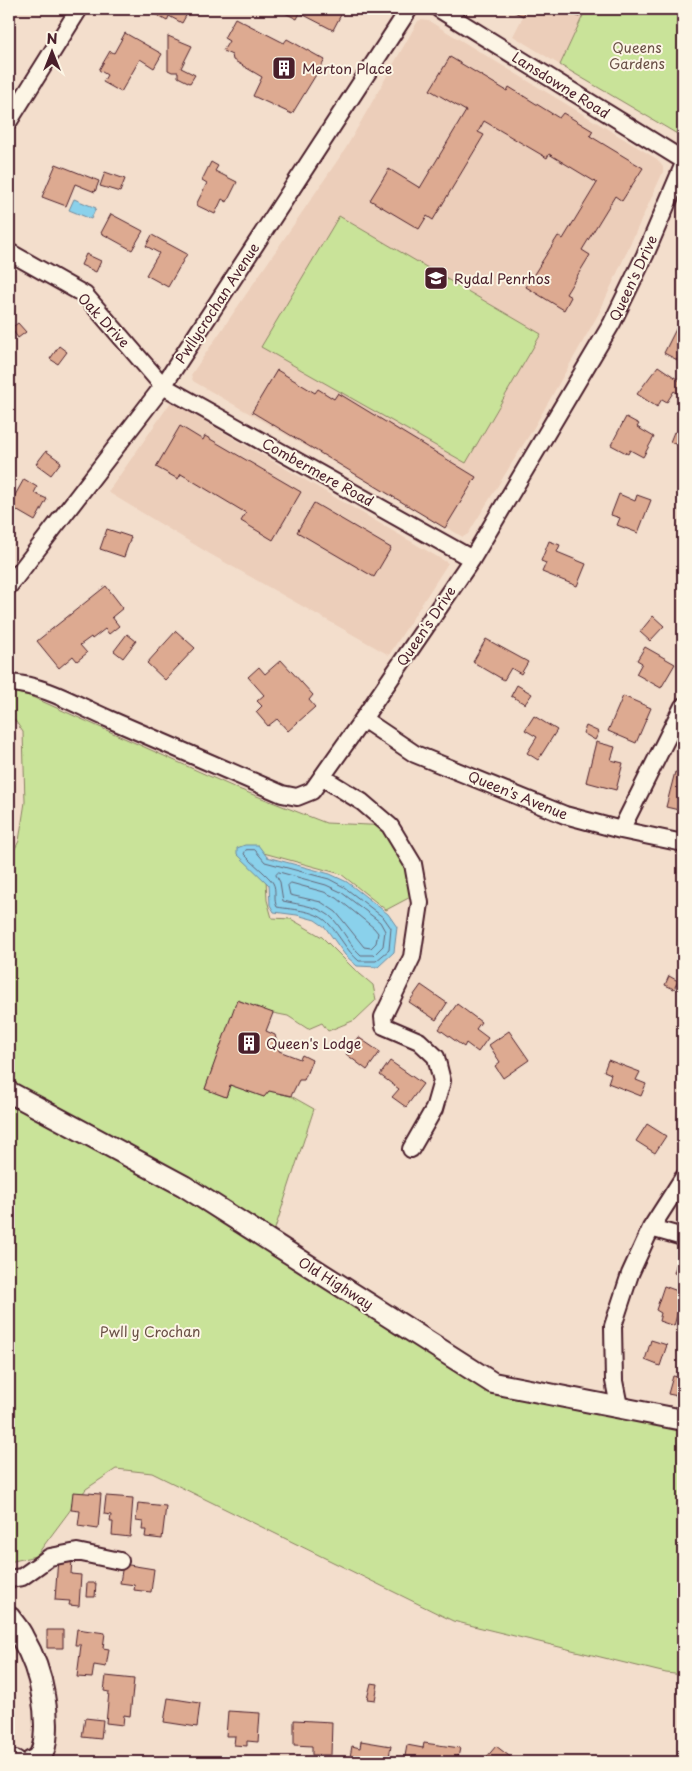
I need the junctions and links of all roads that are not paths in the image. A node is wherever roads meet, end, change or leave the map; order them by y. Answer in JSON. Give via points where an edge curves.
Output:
{"nodes":[{"id":1,"x":80,"y":9,"type":"edge"},
{"id":2,"x":410,"y":9,"type":"edge"},
{"id":3,"x":439,"y":9,"type":"edge"},
{"id":4,"x":9,"y":121,"type":"edge"},
{"id":5,"x":683,"y":160,"type":"edge"},
{"id":6,"x":683,"y":166,"type":"edge"},
{"id":7,"x":9,"y":252,"type":"edge"},
{"id":8,"x":164,"y":386,"type":"junction"},
{"id":9,"x":472,"y":559,"type":"junction"},
{"id":10,"x":9,"y":586,"type":"edge"},
{"id":11,"x":9,"y":683,"type":"edge"},
{"id":12,"x":683,"y":706,"type":"edge"},
{"id":13,"x":363,"y":719,"type":"junction"},
{"id":14,"x":322,"y":777,"type":"junction"},
{"id":15,"x":621,"y":830,"type":"junction"},
{"id":16,"x":683,"y":843,"type":"edge"},
{"id":17,"x":9,"y":1092,"type":"edge"},
{"id":18,"x":411,"y":1149,"type":"dead end"},
{"id":19,"x":683,"y":1178,"type":"edge"},
{"id":20,"x":651,"y":1228,"type":"junction"},
{"id":21,"x":683,"y":1237,"type":"edge"},
{"id":22,"x":619,"y":1406,"type":"junction"},
{"id":23,"x":683,"y":1420,"type":"edge"},
{"id":24,"x":120,"y":1561,"type":"dead end"},
{"id":25,"x":9,"y":1579,"type":"edge"},
{"id":26,"x":9,"y":1618,"type":"edge"},
{"id":27,"x":40,"y":1760,"type":"edge"},
{"id":28,"x":9,"y":1762,"type":"edge"},
{"id":29,"x":15,"y":1762,"type":"edge"}],
"edges":[{"from":1,"to":4,"type":"street"},
{"from":2,"to":8,"type":"street","name":"Pwllycrochan Avenue"},
{"from":3,"to":5,"type":"street","name":"Lansdowne Road"},
{"from":6,"to":9,"type":"street","name":"Queen's Drive","via":[[612,323]]},
{"from":7,"to":8,"type":"street","name":"Oak Drive","via":[[85,295]]},
{"from":8,"to":9,"type":"street","name":"Combermere Road"},
{"from":8,"to":10,"type":"street","name":"Pwllycrochan Avenue"},
{"from":9,"to":13,"type":"street","name":"Queen's Drive"},
{"from":11,"to":14,"type":"street","name":"Queen's Drive","via":[[44,689],[282,794],[297,797],[312,791]]},
{"from":12,"to":15,"type":"street"},
{"from":13,"to":14,"type":"street","name":"Queen's Drive"},
{"from":13,"to":15,"type":"street","name":"Queen's Avenue","via":[[415,754],[564,815]]},
{"from":14,"to":18,"type":"street","via":[[362,802],[390,826],[413,864],[420,904],[412,957],[383,1017],[384,1026],[419,1041],[436,1057],[442,1081],[434,1109]]},
{"from":15,"to":16,"type":"street","name":"Queen's Avenue"},
{"from":17,"to":22,"type":"street","name":"Old Highway","via":[[184,1186],[494,1383]]},
{"from":19,"to":20,"type":"street"},
{"from":20,"to":21,"type":"street"},
{"from":20,"to":22,"type":"street","via":[[630,1274],[613,1326],[614,1380]]},
{"from":22,"to":23,"type":"street","name":"Old Highway"},
{"from":24,"to":25,"type":"street","via":[[77,1552],[50,1557],[22,1576]]},
{"from":26,"to":27,"type":"main road","via":[[22,1636],[44,1695],[46,1739]]},
{"from":28,"to":29,"type":"main road"}]}
